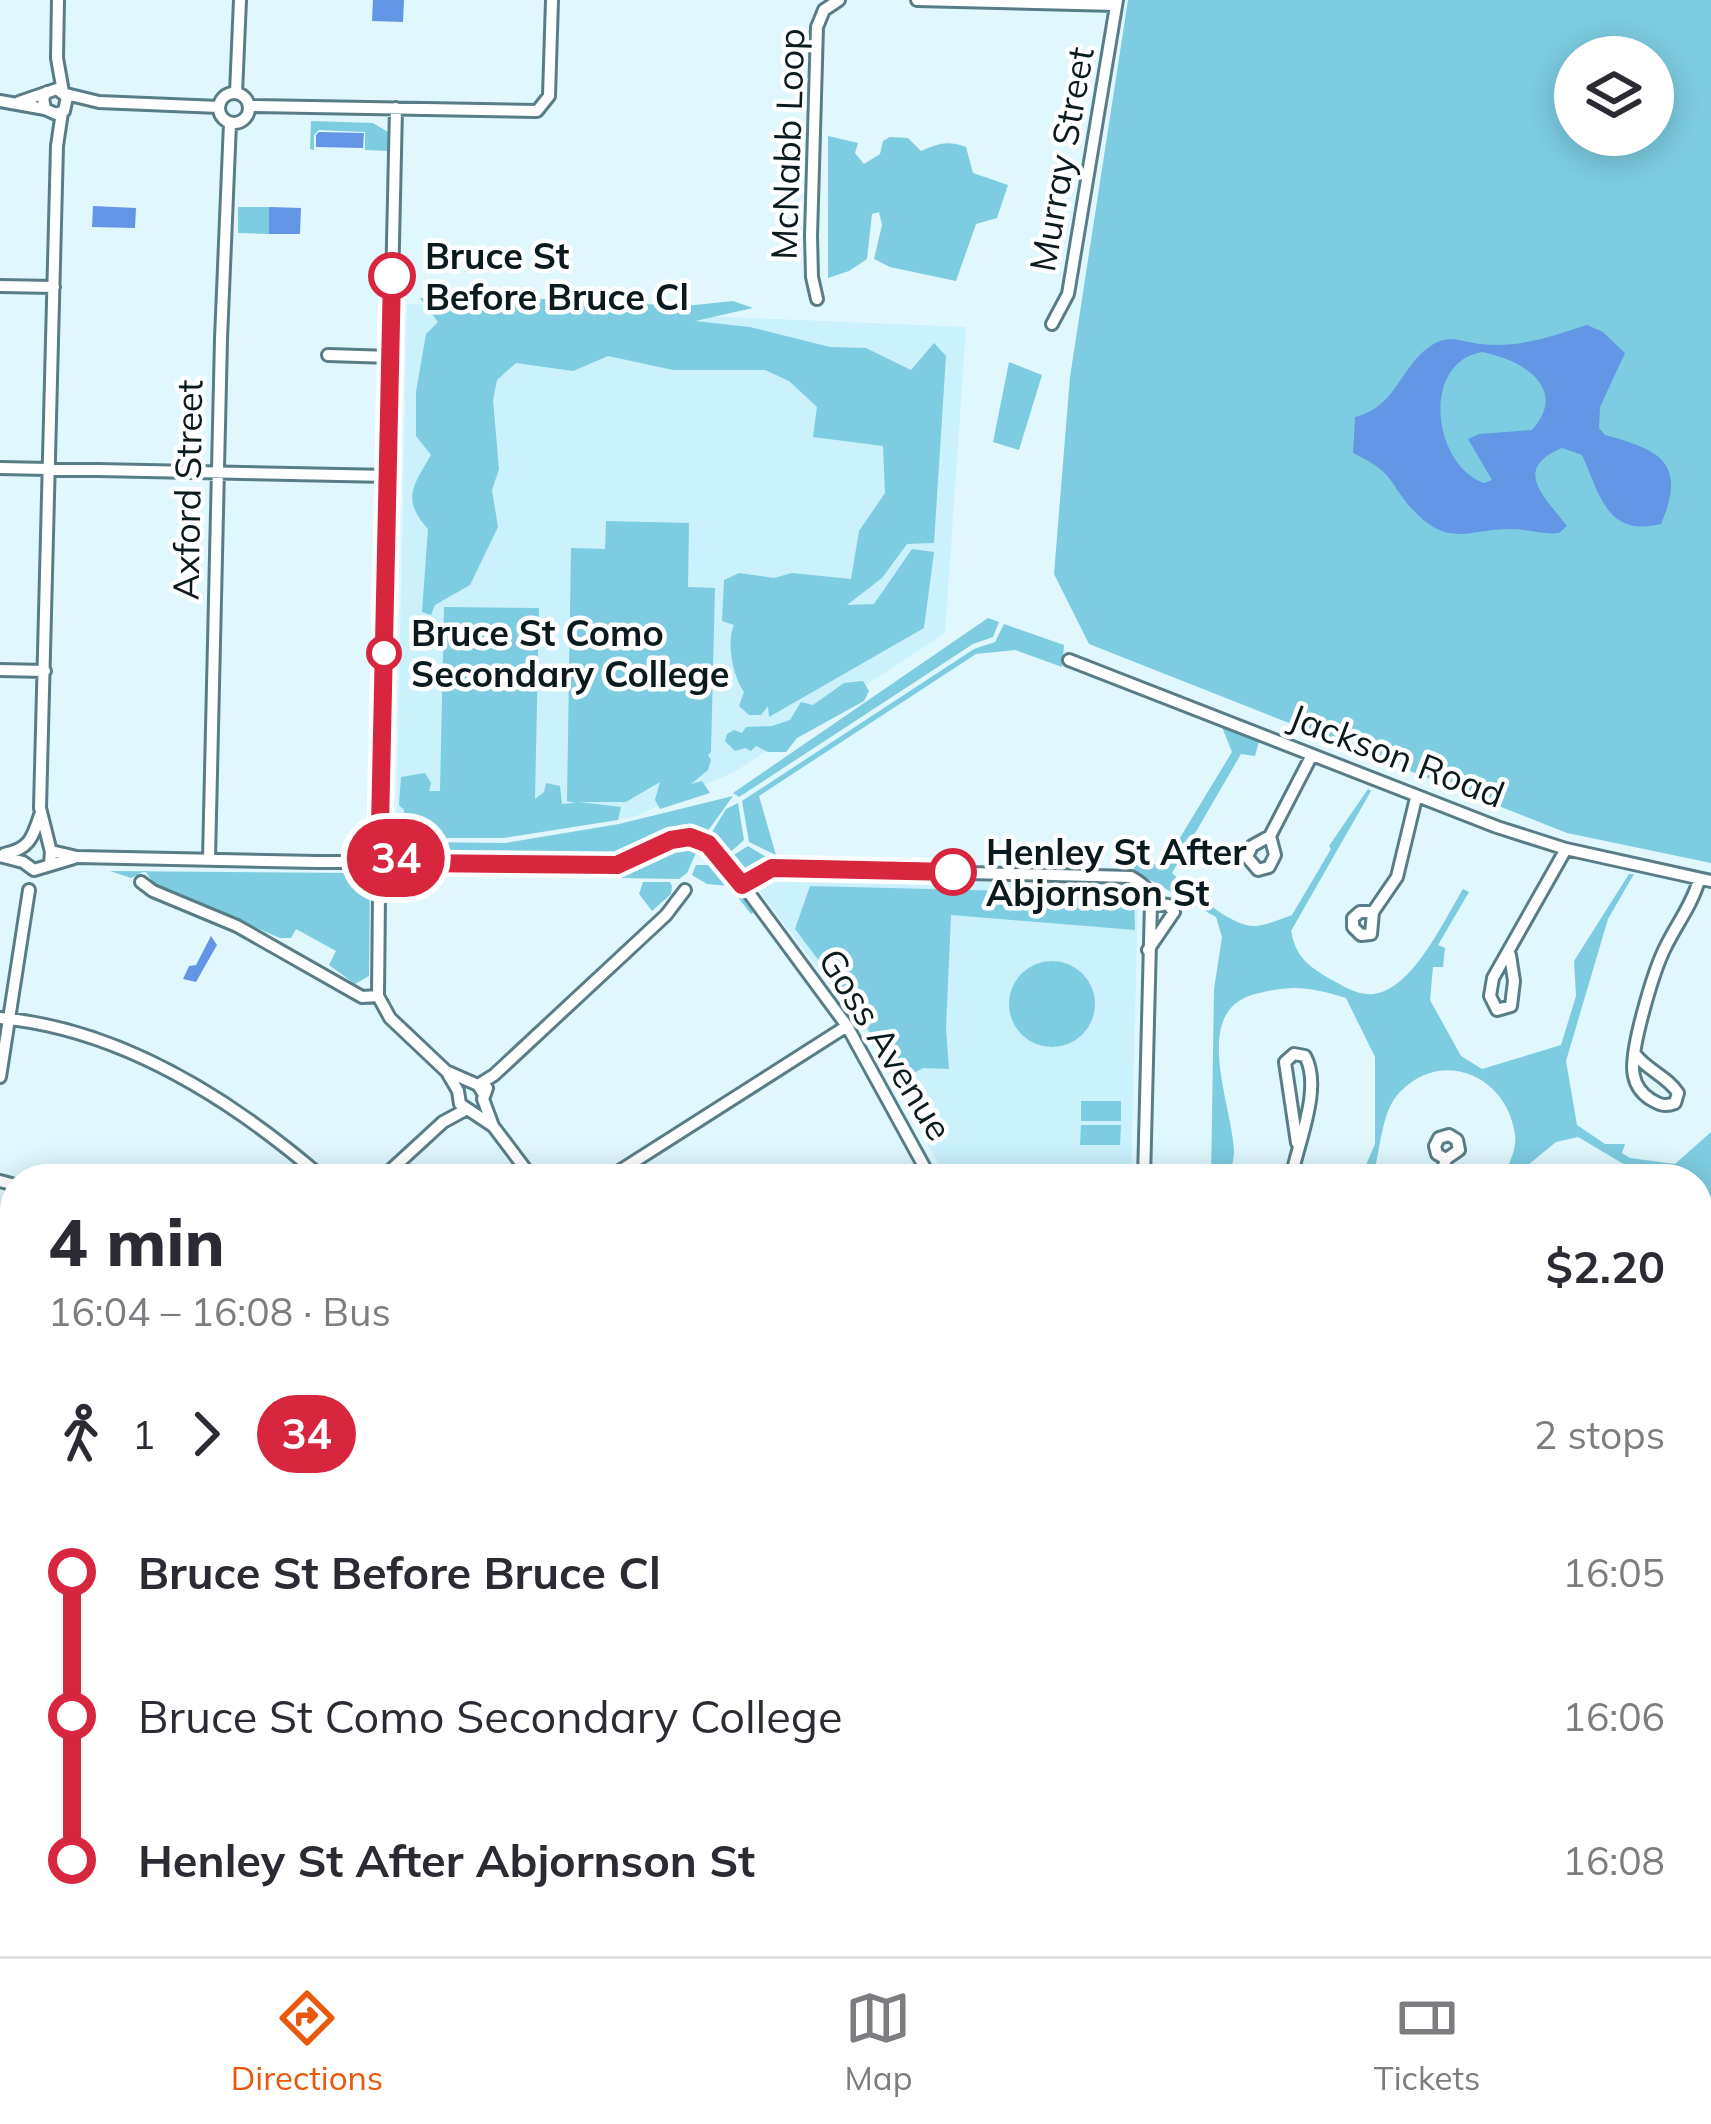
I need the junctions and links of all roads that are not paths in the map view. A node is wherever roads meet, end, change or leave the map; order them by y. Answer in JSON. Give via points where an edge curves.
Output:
{"nodes":[{"id":1,"x":58,"y":0,"type":"edge"},
{"id":2,"x":240,"y":0,"type":"edge"},
{"id":3,"x":551,"y":0,"type":"edge"},
{"id":4,"x":839,"y":0,"type":"edge"},
{"id":5,"x":917,"y":0,"type":"edge"},
{"id":6,"x":1116,"y":3,"type":"edge"},
{"id":7,"x":57,"y":92,"type":"junction"},
{"id":8,"x":236,"y":94,"type":"junction"},
{"id":9,"x":0,"y":101,"type":"edge"},
{"id":10,"x":20,"y":101,"type":"junction"},
{"id":11,"x":99,"y":102,"type":"junction"},
{"id":12,"x":249,"y":106,"type":"junction"},
{"id":13,"x":219,"y":107,"type":"junction"},
{"id":14,"x":396,"y":108,"type":"junction"},
{"id":15,"x":55,"y":110,"type":"junction"},
{"id":16,"x":230,"y":123,"type":"junction"},
{"id":17,"x":0,"y":286,"type":"edge"},
{"id":18,"x":54,"y":287,"type":"junction"},
{"id":19,"x":817,"y":299,"type":"dead end"},
{"id":20,"x":1052,"y":325,"type":"dead end"},
{"id":21,"x":328,"y":355,"type":"dead end"},
{"id":22,"x":391,"y":357,"type":"junction"},
{"id":23,"x":0,"y":468,"type":"edge"},
{"id":24,"x":48,"y":469,"type":"junction"},
{"id":25,"x":218,"y":472,"type":"junction"},
{"id":26,"x":388,"y":476,"type":"junction"},
{"id":27,"x":1069,"y":660,"type":"dead end"},
{"id":28,"x":0,"y":670,"type":"edge"},
{"id":29,"x":44,"y":671,"type":"junction"},
{"id":30,"x":1312,"y":755,"type":"junction"},
{"id":31,"x":1416,"y":798,"type":"junction"},
{"id":32,"x":40,"y":812,"type":"junction"},
{"id":33,"x":380,"y":827,"type":"junction"},
{"id":34,"x":1270,"y":836,"type":"dead end"},
{"id":35,"x":1566,"y":849,"type":"junction"},
{"id":36,"x":26,"y":851,"type":"junction"},
{"id":37,"x":49,"y":853,"type":"junction"},
{"id":38,"x":370,"y":853,"type":"junction"},
{"id":39,"x":0,"y":855,"type":"edge"},
{"id":40,"x":209,"y":859,"type":"junction"},
{"id":41,"x":349,"y":862,"type":"junction"},
{"id":42,"x":383,"y":867,"type":"junction"},
{"id":43,"x":1705,"y":881,"type":"edge"},
{"id":44,"x":141,"y":882,"type":"dead end"},
{"id":45,"x":742,"y":885,"type":"junction"},
{"id":46,"x":29,"y":890,"type":"dead end"},
{"id":47,"x":685,"y":890,"type":"dead end"},
{"id":48,"x":1151,"y":903,"type":"junction"},
{"id":49,"x":1373,"y":913,"type":"dead end"},
{"id":50,"x":1148,"y":950,"type":"junction"},
{"id":51,"x":1510,"y":956,"type":"dead end"},
{"id":52,"x":377,"y":992,"type":"junction"},
{"id":53,"x":4,"y":1018,"type":"edge"},
{"id":54,"x":847,"y":1026,"type":"junction"},
{"id":55,"x":1635,"y":1054,"type":"junction"},
{"id":56,"x":0,"y":1077,"type":"edge"},
{"id":57,"x":471,"y":1096,"type":"junction"},
{"id":58,"x":1297,"y":1143,"type":"junction"},
{"id":59,"x":1446,"y":1159,"type":"dead end"},
{"id":60,"x":307,"y":1164,"type":"edge"},
{"id":61,"x":397,"y":1164,"type":"edge"},
{"id":62,"x":522,"y":1164,"type":"edge"},
{"id":63,"x":631,"y":1164,"type":"edge"},
{"id":64,"x":924,"y":1164,"type":"edge"},
{"id":65,"x":1144,"y":1164,"type":"edge"},
{"id":66,"x":1294,"y":1164,"type":"edge"},
{"id":67,"x":1444,"y":1164,"type":"edge"}],
"edges":[{"from":1,"to":7,"type":"street"},
{"from":2,"to":8,"type":"street"},
{"from":3,"to":14,"type":"street","via":[[550,96],[543,107]]},
{"from":4,"to":19,"type":"street","name":"McNabb Loop","via":[[817,27]]},
{"from":5,"to":6,"type":"street"},
{"from":6,"to":20,"type":"street","name":"Murray Street","via":[[1068,294]]},
{"from":7,"to":10,"type":"street"},
{"from":7,"to":11,"type":"street"},
{"from":7,"to":15,"type":"street"},
{"from":7,"to":15,"type":"street","via":[[43,102]]},
{"from":8,"to":12,"type":"street"},
{"from":8,"to":13,"type":"street"},
{"from":9,"to":10,"type":"street"},
{"from":10,"to":15,"type":"street"},
{"from":11,"to":13,"type":"street"},
{"from":11,"to":15,"type":"street"},
{"from":12,"to":14,"type":"street"},
{"from":12,"to":16,"type":"street","via":[[244,119]]},
{"from":13,"to":16,"type":"street"},
{"from":14,"to":22,"type":"street"},
{"from":15,"to":18,"type":"street"},
{"from":16,"to":25,"type":"street","name":"Axford Street"},
{"from":17,"to":18,"type":"street"},
{"from":18,"to":24,"type":"street"},
{"from":21,"to":22,"type":"street"},
{"from":22,"to":26,"type":"street"},
{"from":23,"to":24,"type":"street"},
{"from":24,"to":25,"type":"street"},
{"from":24,"to":29,"type":"street"},
{"from":25,"to":26,"type":"street"},
{"from":25,"to":40,"type":"street","name":"Axford Street"},
{"from":26,"to":33,"type":"street"},
{"from":27,"to":30,"type":"street","name":"Jackson Road"},
{"from":28,"to":29,"type":"street"},
{"from":29,"to":32,"type":"street"},
{"from":30,"to":31,"type":"street","name":"Jackson Road"},
{"from":30,"to":34,"type":"street"},
{"from":31,"to":35,"type":"street","name":"Jackson Road"},
{"from":31,"to":49,"type":"street","via":[[1397,877]]},
{"from":32,"to":36,"type":"street"},
{"from":32,"to":37,"type":"street"},
{"from":33,"to":38,"type":"street"},
{"from":33,"to":42,"type":"street"},
{"from":35,"to":43,"type":"street","name":"Jackson Road"},
{"from":35,"to":51,"type":"street"},
{"from":36,"to":37,"type":"street"},
{"from":36,"to":37,"type":"street","via":[[34,870],[44,868]]},
{"from":36,"to":39,"type":"street"},
{"from":37,"to":40,"type":"street"},
{"from":38,"to":41,"type":"street"},
{"from":38,"to":42,"type":"street"},
{"from":38,"to":42,"type":"street"},
{"from":40,"to":41,"type":"street"},
{"from":41,"to":42,"type":"street"},
{"from":42,"to":45,"type":"street","name":"Goss Avenue","via":[[617,865],[690,837],[708,844]]},
{"from":42,"to":52,"type":"street"},
{"from":43,"to":55,"type":"street","via":[[1664,950]]},
{"from":44,"to":52,"type":"street","via":[[353,992]]},
{"from":45,"to":48,"type":"street","via":[[772,868],[1131,877]]},
{"from":45,"to":54,"type":"street","name":"Goss Avenue"},
{"from":46,"to":53,"type":"street"},
{"from":47,"to":57,"type":"street"},
{"from":48,"to":50,"type":"street"},
{"from":48,"to":50,"type":"street","via":[[1174,912]]},
{"from":50,"to":65,"type":"street"},
{"from":52,"to":57,"type":"street","via":[[390,1018]]},
{"from":53,"to":56,"type":"street"},
{"from":53,"to":60,"type":"street","via":[[98,1040],[196,1085]]},
{"from":54,"to":63,"type":"street"},
{"from":54,"to":64,"type":"street","name":"Goss Avenue"},
{"from":55,"to":55,"type":"street","via":[[1674,1086],[1676,1103],[1640,1092]]},
{"from":57,"to":61,"type":"street"},
{"from":57,"to":62,"type":"street"},
{"from":58,"to":58,"type":"street","via":[[1285,1062],[1294,1054],[1310,1063],[1308,1121]]},
{"from":58,"to":66,"type":"street"},
{"from":59,"to":67,"type":"street"}]}
